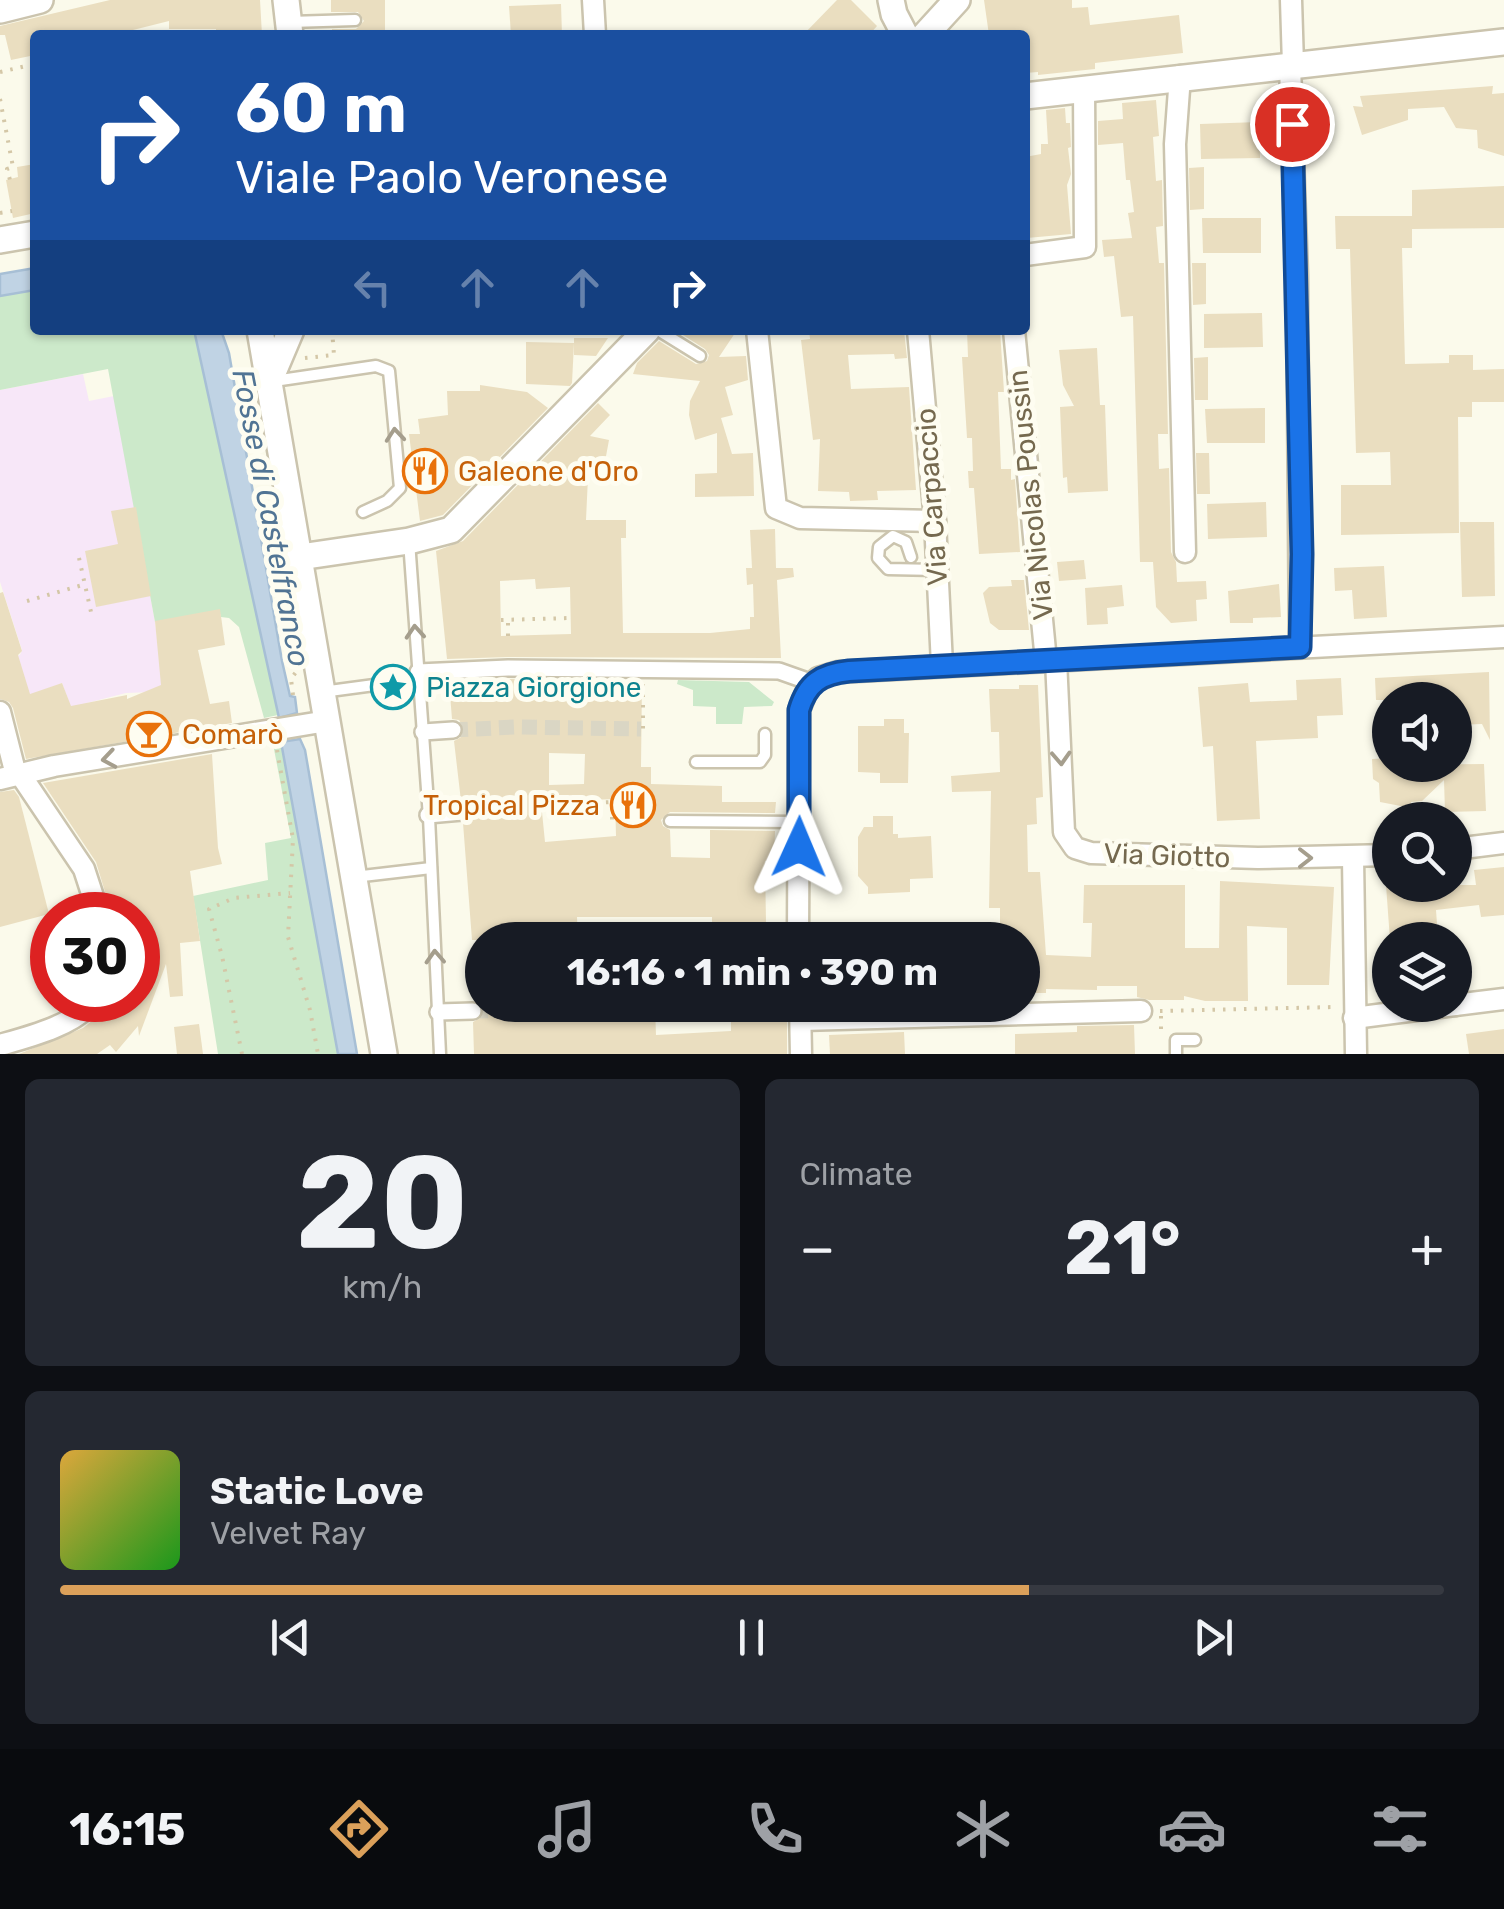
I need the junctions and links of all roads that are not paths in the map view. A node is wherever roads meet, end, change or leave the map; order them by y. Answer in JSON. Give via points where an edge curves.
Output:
{"nodes":[{"id":1,"x":592,"y":0,"type":"edge"},
{"id":2,"x":891,"y":0,"type":"edge"},
{"id":3,"x":957,"y":0,"type":"edge"},
{"id":4,"x":1291,"y":0,"type":"edge"},
{"id":5,"x":288,"y":13,"type":"edge"},
{"id":6,"x":355,"y":20,"type":"dead end"},
{"id":7,"x":595,"y":30,"type":"edge"},
{"id":8,"x":902,"y":30,"type":"edge"},
{"id":9,"x":930,"y":30,"type":"edge"},
{"id":10,"x":1504,"y":42,"type":"edge"},
{"id":11,"x":1291,"y":65,"type":"junction"},
{"id":12,"x":1180,"y":76,"type":"junction"},
{"id":13,"x":1084,"y":89,"type":"junction"},
{"id":14,"x":1030,"y":95,"type":"edge"},
{"id":15,"x":30,"y":235,"type":"edge"},
{"id":16,"x":0,"y":240,"type":"edge"},
{"id":17,"x":1030,"y":254,"type":"edge"},
{"id":18,"x":261,"y":335,"type":"edge"},
{"id":19,"x":289,"y":335,"type":"edge"},
{"id":20,"x":634,"y":335,"type":"edge"},
{"id":21,"x":666,"y":335,"type":"edge"},
{"id":22,"x":758,"y":335,"type":"edge"},
{"id":23,"x":918,"y":335,"type":"edge"},
{"id":24,"x":1015,"y":335,"type":"edge"},
{"id":25,"x":700,"y":356,"type":"dead end"},
{"id":26,"x":270,"y":382,"type":"junction"},
{"id":27,"x":364,"y":512,"type":"dead end"},
{"id":28,"x":934,"y":521,"type":"junction"},
{"id":29,"x":409,"y":541,"type":"junction"},
{"id":30,"x":1185,"y":552,"type":"dead end"},
{"id":31,"x":300,"y":557,"type":"junction"},
{"id":32,"x":911,"y":557,"type":"dead end"},
{"id":33,"x":938,"y":570,"type":"junction"},
{"id":34,"x":1504,"y":637,"type":"edge"},
{"id":35,"x":1300,"y":647,"type":"junction"},
{"id":36,"x":1051,"y":660,"type":"junction"},
{"id":37,"x":942,"y":665,"type":"junction"},
{"id":38,"x":418,"y":676,"type":"junction"},
{"id":39,"x":815,"y":681,"type":"junction"},
{"id":40,"x":322,"y":692,"type":"junction"},
{"id":41,"x":0,"y":712,"type":"edge"},
{"id":42,"x":327,"y":720,"type":"junction"},
{"id":43,"x":453,"y":730,"type":"tunnel mouth"},
{"id":44,"x":422,"y":732,"type":"junction"},
{"id":45,"x":765,"y":734,"type":"dead end"},
{"id":46,"x":696,"y":762,"type":"dead end"},
{"id":47,"x":12,"y":776,"type":"edge"},
{"id":48,"x":462,"y":812,"type":"tunnel mouth"},
{"id":49,"x":428,"y":815,"type":"junction"},
{"id":50,"x":670,"y":821,"type":"dead end"},
{"id":51,"x":800,"y":822,"type":"junction"},
{"id":52,"x":1504,"y":843,"type":"edge"},
{"id":53,"x":1472,"y":847,"type":"edge"},
{"id":54,"x":1372,"y":856,"type":"edge"},
{"id":55,"x":1352,"y":858,"type":"junction"},
{"id":56,"x":431,"y":868,"type":"junction"},
{"id":57,"x":354,"y":877,"type":"junction"},
{"id":58,"x":91,"y":892,"type":"edge"},
{"id":59,"x":798,"y":922,"type":"edge"},
{"id":60,"x":1504,"y":999,"type":"edge"},
{"id":61,"x":1472,"y":1003,"type":"edge"},
{"id":62,"x":1144,"y":1008,"type":"road end"},
{"id":63,"x":1040,"y":1010,"type":"edge"},
{"id":64,"x":465,"y":1011,"type":"tunnel mouth"},
{"id":65,"x":1372,"y":1011,"type":"edge"},
{"id":66,"x":438,"y":1012,"type":"junction"},
{"id":67,"x":1349,"y":1013,"type":"junction"},
{"id":68,"x":63,"y":1022,"type":"edge"},
{"id":69,"x":800,"y":1022,"type":"edge"},
{"id":70,"x":1194,"y":1040,"type":"dead end"},
{"id":71,"x":0,"y":1045,"type":"edge"},
{"id":72,"x":384,"y":1054,"type":"edge"},
{"id":73,"x":440,"y":1054,"type":"edge"},
{"id":74,"x":800,"y":1054,"type":"edge"},
{"id":75,"x":1176,"y":1054,"type":"edge"},
{"id":76,"x":1356,"y":1054,"type":"edge"}],
"edges":[{"from":1,"to":7,"type":"street"},
{"from":2,"to":8,"type":"street"},
{"from":3,"to":9,"type":"street"},
{"from":4,"to":11,"type":"street"},
{"from":5,"to":6,"type":"lane"},
{"from":10,"to":11,"type":"street"},
{"from":11,"to":12,"type":"street"},
{"from":11,"to":35,"type":"street"},
{"from":12,"to":13,"type":"street"},
{"from":12,"to":30,"type":"street","via":[[1175,144]]},
{"from":13,"to":14,"type":"street"},
{"from":13,"to":17,"type":"street","via":[[1085,247]]},
{"from":15,"to":16,"type":"street"},
{"from":18,"to":26,"type":"street"},
{"from":19,"to":26,"type":"street"},
{"from":20,"to":29,"type":"street","via":[[451,530]]},
{"from":21,"to":25,"type":"lane"},
{"from":22,"to":28,"type":"street","via":[[776,508],[800,518]]},
{"from":23,"to":28,"type":"street","name":"Via Carpaccio"},
{"from":24,"to":36,"type":"street","name":"Via Nicolas Poussin"},
{"from":27,"to":26,"type":"lane","one_way":true,"via":[[400,488],[389,370],[376,366]]},
{"from":26,"to":31,"type":"street"},
{"from":28,"to":33,"type":"street","name":"Via Carpaccio"},
{"from":29,"to":31,"type":"street"},
{"from":38,"to":29,"type":"lane","one_way":true},
{"from":31,"to":40,"type":"street"},
{"from":32,"to":33,"type":"lane","via":[[906,542],[893,536],[880,546],[878,558],[888,569]]},
{"from":33,"to":37,"type":"street","name":"Via Carpaccio"},
{"from":34,"to":35,"type":"street"},
{"from":35,"to":36,"type":"street"},
{"from":36,"to":37,"type":"street"},
{"from":36,"to":55,"type":"street","name":"Via Giotto","one_way":true,"via":[[1064,832],[1074,848]]},
{"from":37,"to":39,"type":"street","via":[[838,672]]},
{"from":38,"to":39,"type":"street","via":[[508,668],[779,670]]},
{"from":38,"to":40,"type":"lane"},
{"from":38,"to":44,"type":"lane"},
{"from":39,"to":51,"type":"street","via":[[799,710]]},
{"from":40,"to":42,"type":"street"},
{"from":41,"to":47,"type":"street"},
{"from":42,"to":47,"type":"street","one_way":true,"via":[[275,737]]},
{"from":42,"to":57,"type":"street"},
{"from":43,"to":44,"type":"street"},
{"from":44,"to":49,"type":"lane"},
{"from":45,"to":46,"type":"lane","via":[[760,762]]},
{"from":47,"to":58,"type":"street","via":[[84,869]]},
{"from":48,"to":49,"type":"street"},
{"from":49,"to":56,"type":"lane"},
{"from":50,"to":51,"type":"lane"},
{"from":51,"to":59,"type":"street"},
{"from":52,"to":53,"type":"street"},
{"from":54,"to":55,"type":"street","name":"Via Giotto"},
{"from":55,"to":67,"type":"street"},
{"from":56,"to":57,"type":"lane"},
{"from":66,"to":56,"type":"lane","one_way":true},
{"from":57,"to":72,"type":"street"},
{"from":60,"to":61,"type":"street"},
{"from":62,"to":63,"type":"street"},
{"from":64,"to":66,"type":"street"},
{"from":65,"to":67,"type":"street"},
{"from":66,"to":73,"type":"lane"},
{"from":67,"to":76,"type":"street"},
{"from":68,"to":71,"type":"street"},
{"from":69,"to":74,"type":"street"},
{"from":70,"to":75,"type":"lane","via":[[1176,1040]]}]}
